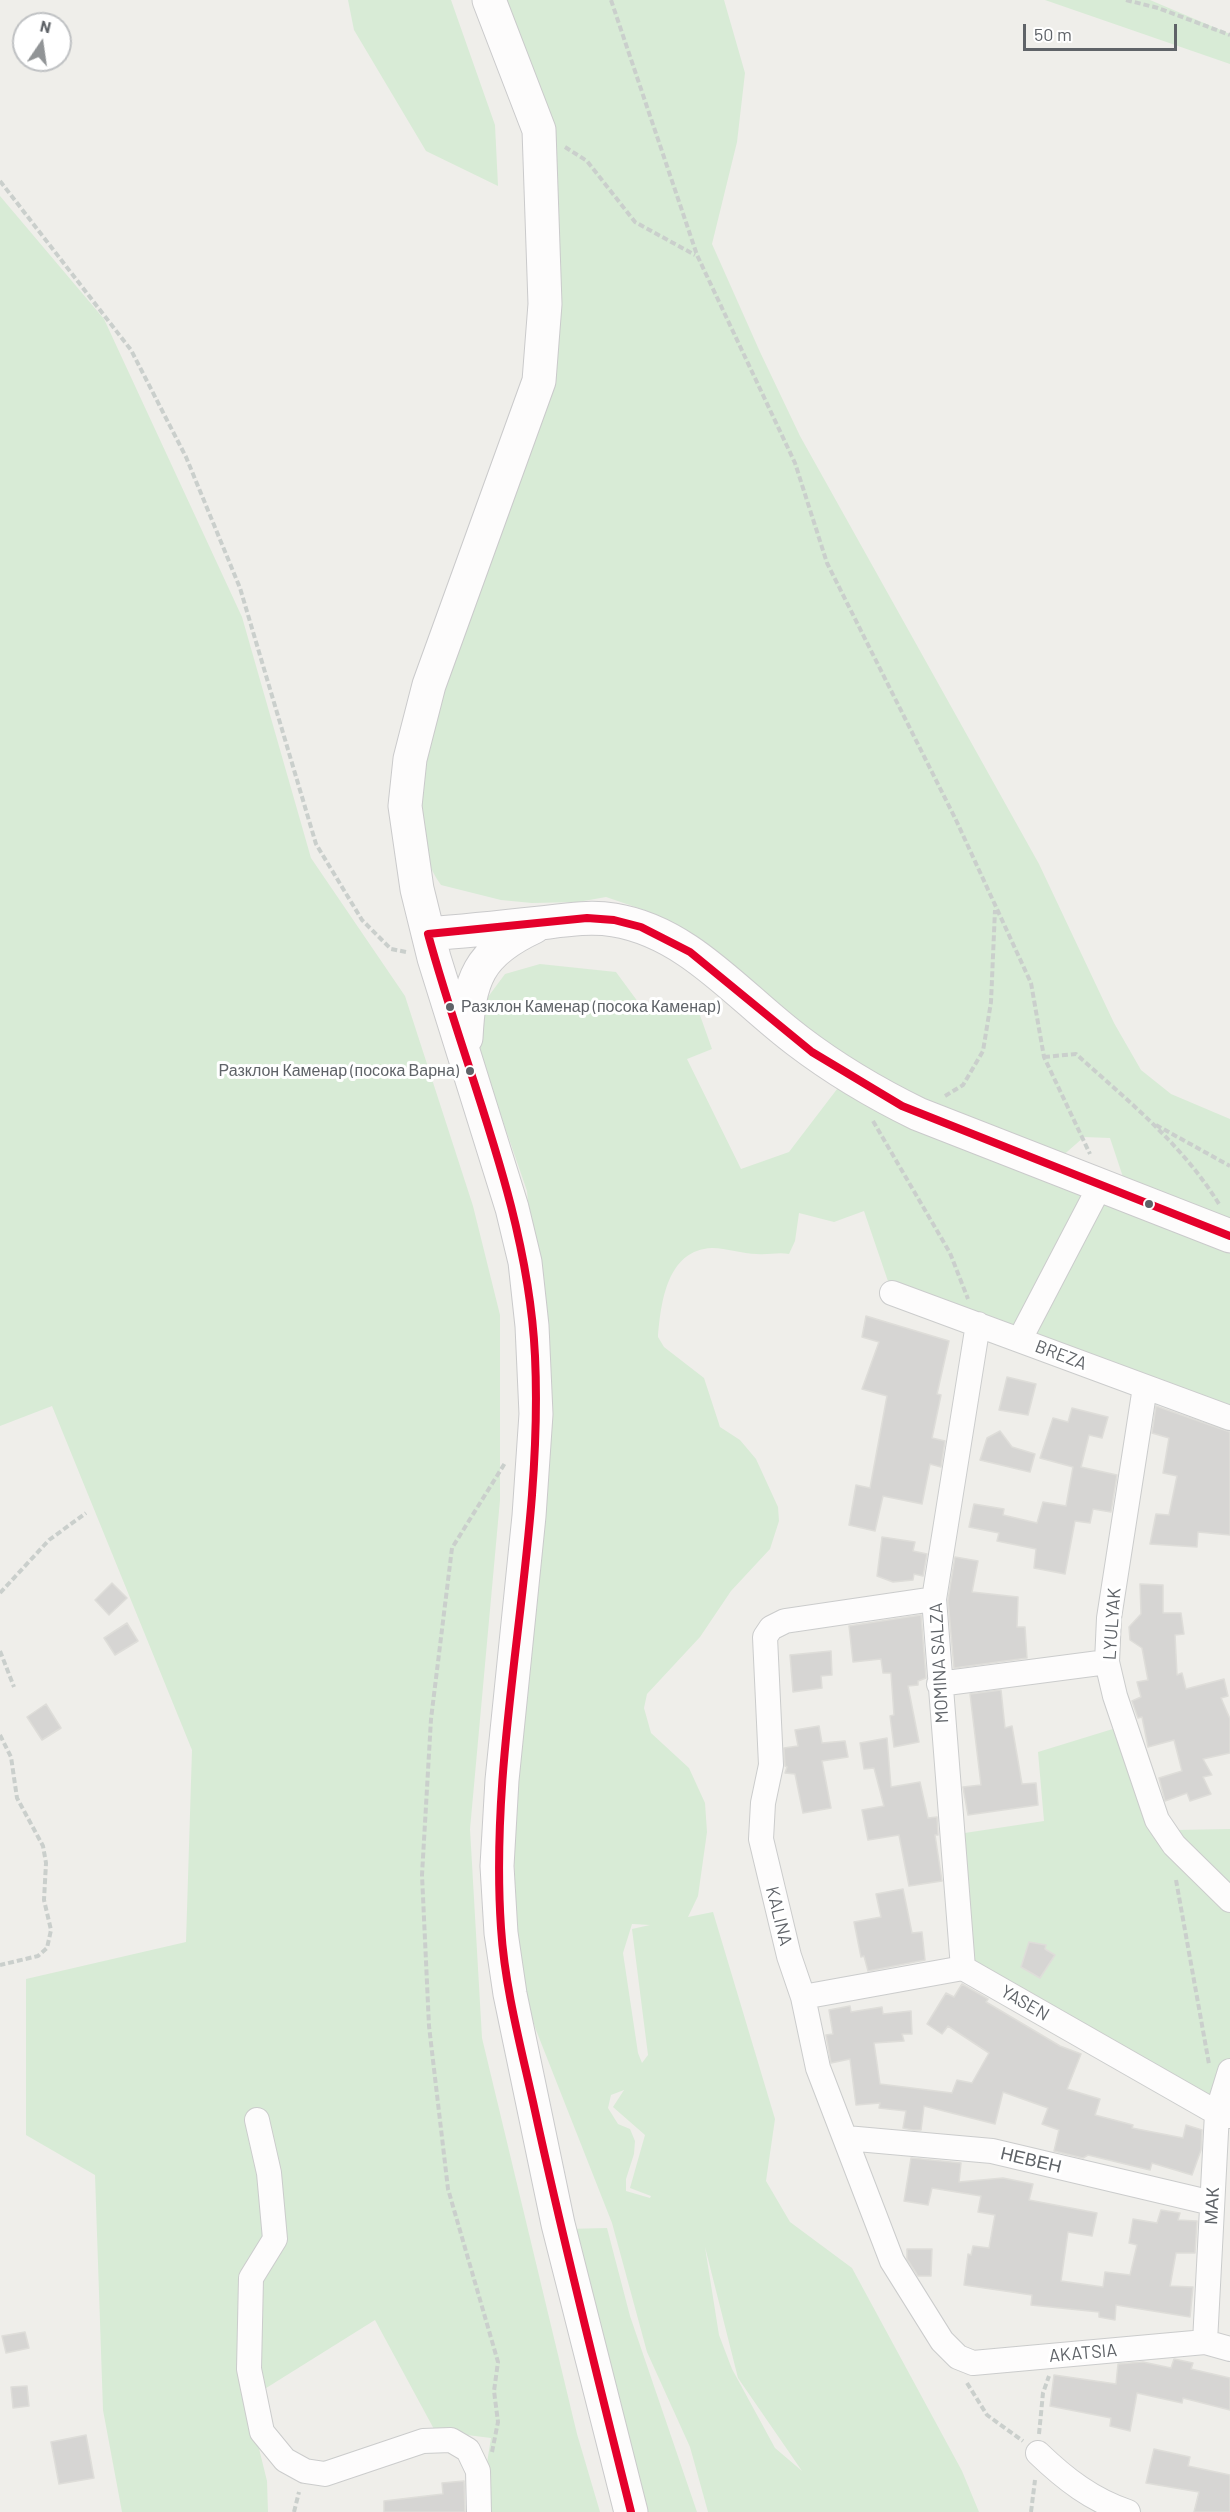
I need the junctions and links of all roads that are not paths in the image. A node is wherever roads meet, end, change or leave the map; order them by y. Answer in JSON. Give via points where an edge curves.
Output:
{"nodes":[{"id":1,"x":489,"y":0,"type":"edge"},
{"id":2,"x":417,"y":889,"type":"junction"},
{"id":3,"x":543,"y":923,"type":"junction"},
{"id":4,"x":431,"y":946,"type":"junction"},
{"id":5,"x":465,"y":1051,"type":"junction"},
{"id":6,"x":1101,"y":1184,"type":"junction"},
{"id":7,"x":1227,"y":1225,"type":"edge"},
{"id":8,"x":892,"y":1293,"type":"dead end"},
{"id":9,"x":978,"y":1324,"type":"junction"},
{"id":10,"x":1020,"y":1339,"type":"junction"},
{"id":11,"x":1145,"y":1387,"type":"junction"},
{"id":12,"x":1230,"y":1418,"type":"edge"},
{"id":13,"x":934,"y":1599,"type":"junction"},
{"id":14,"x":1107,"y":1662,"type":"junction"},
{"id":15,"x":939,"y":1684,"type":"junction"},
{"id":16,"x":1230,"y":1900,"type":"edge"},
{"id":17,"x":963,"y":1968,"type":"junction"},
{"id":18,"x":802,"y":1997,"type":"junction"},
{"id":19,"x":1220,"y":2069,"type":"edge"},
{"id":20,"x":1224,"y":2114,"type":"edge"},
{"id":21,"x":257,"y":2120,"type":"dead end"},
{"id":22,"x":846,"y":2138,"type":"junction"},
{"id":23,"x":1212,"y":2203,"type":"junction"},
{"id":24,"x":942,"y":2341,"type":"joint"},
{"id":25,"x":1205,"y":2342,"type":"junction"},
{"id":26,"x":1230,"y":2349,"type":"edge"},
{"id":27,"x":1038,"y":2453,"type":"road end"},
{"id":28,"x":479,"y":2512,"type":"edge"},
{"id":29,"x":631,"y":2512,"type":"edge"},
{"id":30,"x":1128,"y":2512,"type":"edge"}],
"edges":[{"from":1,"to":2,"type":"street","via":[[539,130],[545,304],[539,381],[429,685],[410,759],[405,806]]},
{"from":2,"to":3,"type":"street","via":[[436,904],[471,918]]},
{"from":2,"to":4,"type":"street"},
{"from":3,"to":4,"type":"street"},
{"from":3,"to":5,"type":"street","via":[[511,938],[495,951],[474,979],[468,1001]]},
{"from":3,"to":6,"type":"street","via":[[578,918],[614,920],[649,930],[727,980],[795,1040],[847,1076],[918,1114]]},
{"from":4,"to":5,"type":"street"},
{"from":5,"to":29,"type":"street","via":[[525,1262],[536,1414],[502,1780],[497,1866],[501,1933],[558,2224]]},
{"from":6,"to":7,"type":"street"},
{"from":6,"to":10,"type":"street"},
{"from":8,"to":9,"type":"street","name":"BREZA"},
{"from":9,"to":10,"type":"street","name":"BREZA"},
{"from":9,"to":13,"type":"street","name":"MOMINA SALZA"},
{"from":10,"to":11,"type":"street","name":"BREZA"},
{"from":11,"to":12,"type":"street","name":"BREZA"},
{"from":11,"to":14,"type":"street","name":"LYULYAK","via":[[1109,1618]]},
{"from":13,"to":15,"type":"street","name":"MOMINA SALZA"},
{"from":13,"to":18,"type":"street","name":"KALINA","via":[[785,1621],[771,1628],[765,1637],[771,1765],[761,1839]]},
{"from":14,"to":15,"type":"street"},
{"from":14,"to":16,"type":"street","name":"LYULYAK","via":[[1157,1820],[1169,1838]]},
{"from":15,"to":17,"type":"street","name":"MOMINA SALZA"},
{"from":17,"to":18,"type":"street"},
{"from":17,"to":20,"type":"street","name":"YASEN"},
{"from":18,"to":22,"type":"street","name":"KALINA","via":[[818,2068]]},
{"from":19,"to":20,"type":"street","name":"МАК"},
{"from":20,"to":23,"type":"street","name":"МАК"},
{"from":21,"to":28,"type":"street","via":[[269,2173],[275,2239],[251,2278],[249,2369],[262,2432],[285,2460],[305,2471],[325,2474],[423,2441],[451,2440],[468,2450],[478,2471]]},
{"from":22,"to":23,"type":"street","name":"НЕВЕН","via":[[992,2151]]},
{"from":22,"to":24,"type":"street","name":"KALINA","via":[[892,2261]]},
{"from":23,"to":25,"type":"street","name":"МАК"},
{"from":24,"to":25,"type":"street","name":"AKATSIA","via":[[958,2357],[974,2363]]},
{"from":25,"to":26,"type":"street","name":"AKATSIA"},
{"from":27,"to":30,"type":"street","via":[[1080,2489]]}]}
